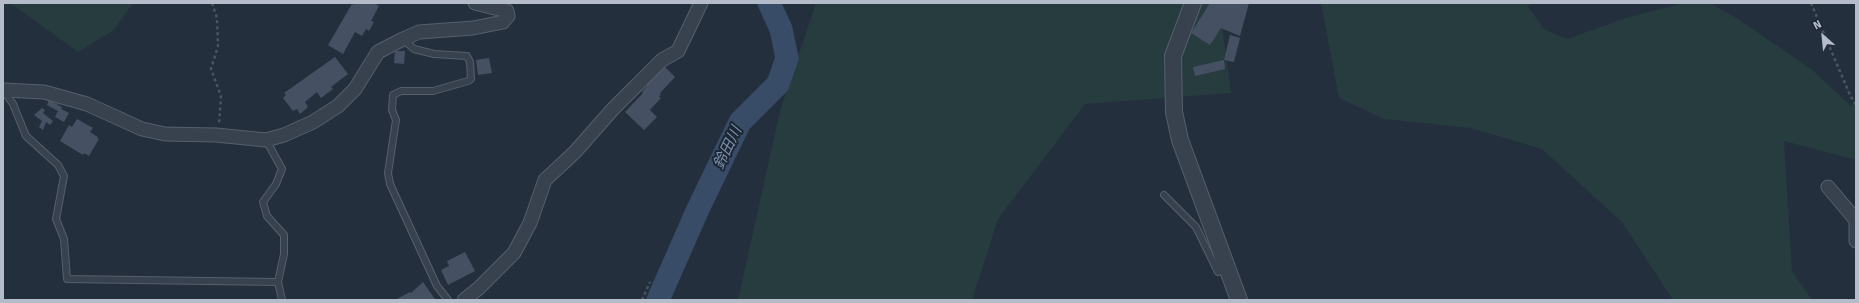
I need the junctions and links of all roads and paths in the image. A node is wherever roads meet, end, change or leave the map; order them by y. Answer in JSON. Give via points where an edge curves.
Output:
{"nodes":[{"id":1,"x":212,"y":3,"type":"edge"},
{"id":2,"x":475,"y":3,"type":"edge"},
{"id":3,"x":701,"y":3,"type":"edge"},
{"id":4,"x":1193,"y":3,"type":"edge"},
{"id":5,"x":1811,"y":3,"type":"edge"},
{"id":6,"x":403,"y":39,"type":"junction"},
{"id":7,"x":3,"y":90,"type":"edge"},
{"id":8,"x":1856,"y":105,"type":"edge"},
{"id":9,"x":218,"y":135,"type":"junction"},
{"id":10,"x":266,"y":140,"type":"junction"},
{"id":11,"x":1828,"y":187,"type":"dead end"},
{"id":12,"x":1164,"y":195,"type":"dead end"},
{"id":13,"x":1856,"y":218,"type":"edge"},
{"id":14,"x":1856,"y":241,"type":"edge"},
{"id":15,"x":1227,"y":268,"type":"junction"},
{"id":16,"x":278,"y":282,"type":"junction"},
{"id":17,"x":650,"y":282,"type":"dead end"},
{"id":18,"x":282,"y":300,"type":"edge"},
{"id":19,"x":448,"y":300,"type":"edge"},
{"id":20,"x":464,"y":300,"type":"edge"},
{"id":21,"x":642,"y":300,"type":"edge"},
{"id":22,"x":1239,"y":300,"type":"edge"}],
"edges":[{"from":1,"to":9,"type":"path","via":[[217,18],[218,46],[211,69],[221,96]]},
{"from":2,"to":6,"type":"street","via":[[507,11],[508,16],[503,22],[473,28],[419,32]]},
{"from":3,"to":20,"type":"street","via":[[678,51],[662,60],[545,180],[530,223],[514,253]]},
{"from":4,"to":15,"type":"street","via":[[1173,56],[1174,112],[1180,140]]},
{"from":5,"to":8,"type":"path"},
{"from":6,"to":10,"type":"street","via":[[378,52],[354,89],[338,106],[313,122]]},
{"from":6,"to":19,"type":"lane","via":[[414,49],[434,54],[467,56],[470,62],[471,79],[468,81],[433,91],[401,91],[394,95],[392,110],[396,120],[388,172],[390,184],[437,286]]},
{"from":7,"to":9,"type":"street","via":[[44,92],[87,104],[142,129],[165,134]]},
{"from":7,"to":16,"type":"lane","via":[[13,104],[26,136],[58,165],[64,176],[56,219],[64,239],[67,279]]},
{"from":9,"to":10,"type":"street"},
{"from":10,"to":16,"type":"lane","via":[[282,169],[264,202],[267,216],[284,234],[284,254]]},
{"from":11,"to":13,"type":"street"},
{"from":12,"to":15,"type":"lane","via":[[1196,228],[1218,272]]},
{"from":13,"to":14,"type":"street"},
{"from":15,"to":22,"type":"street"},
{"from":16,"to":18,"type":"lane"},
{"from":17,"to":21,"type":"path"}]}
